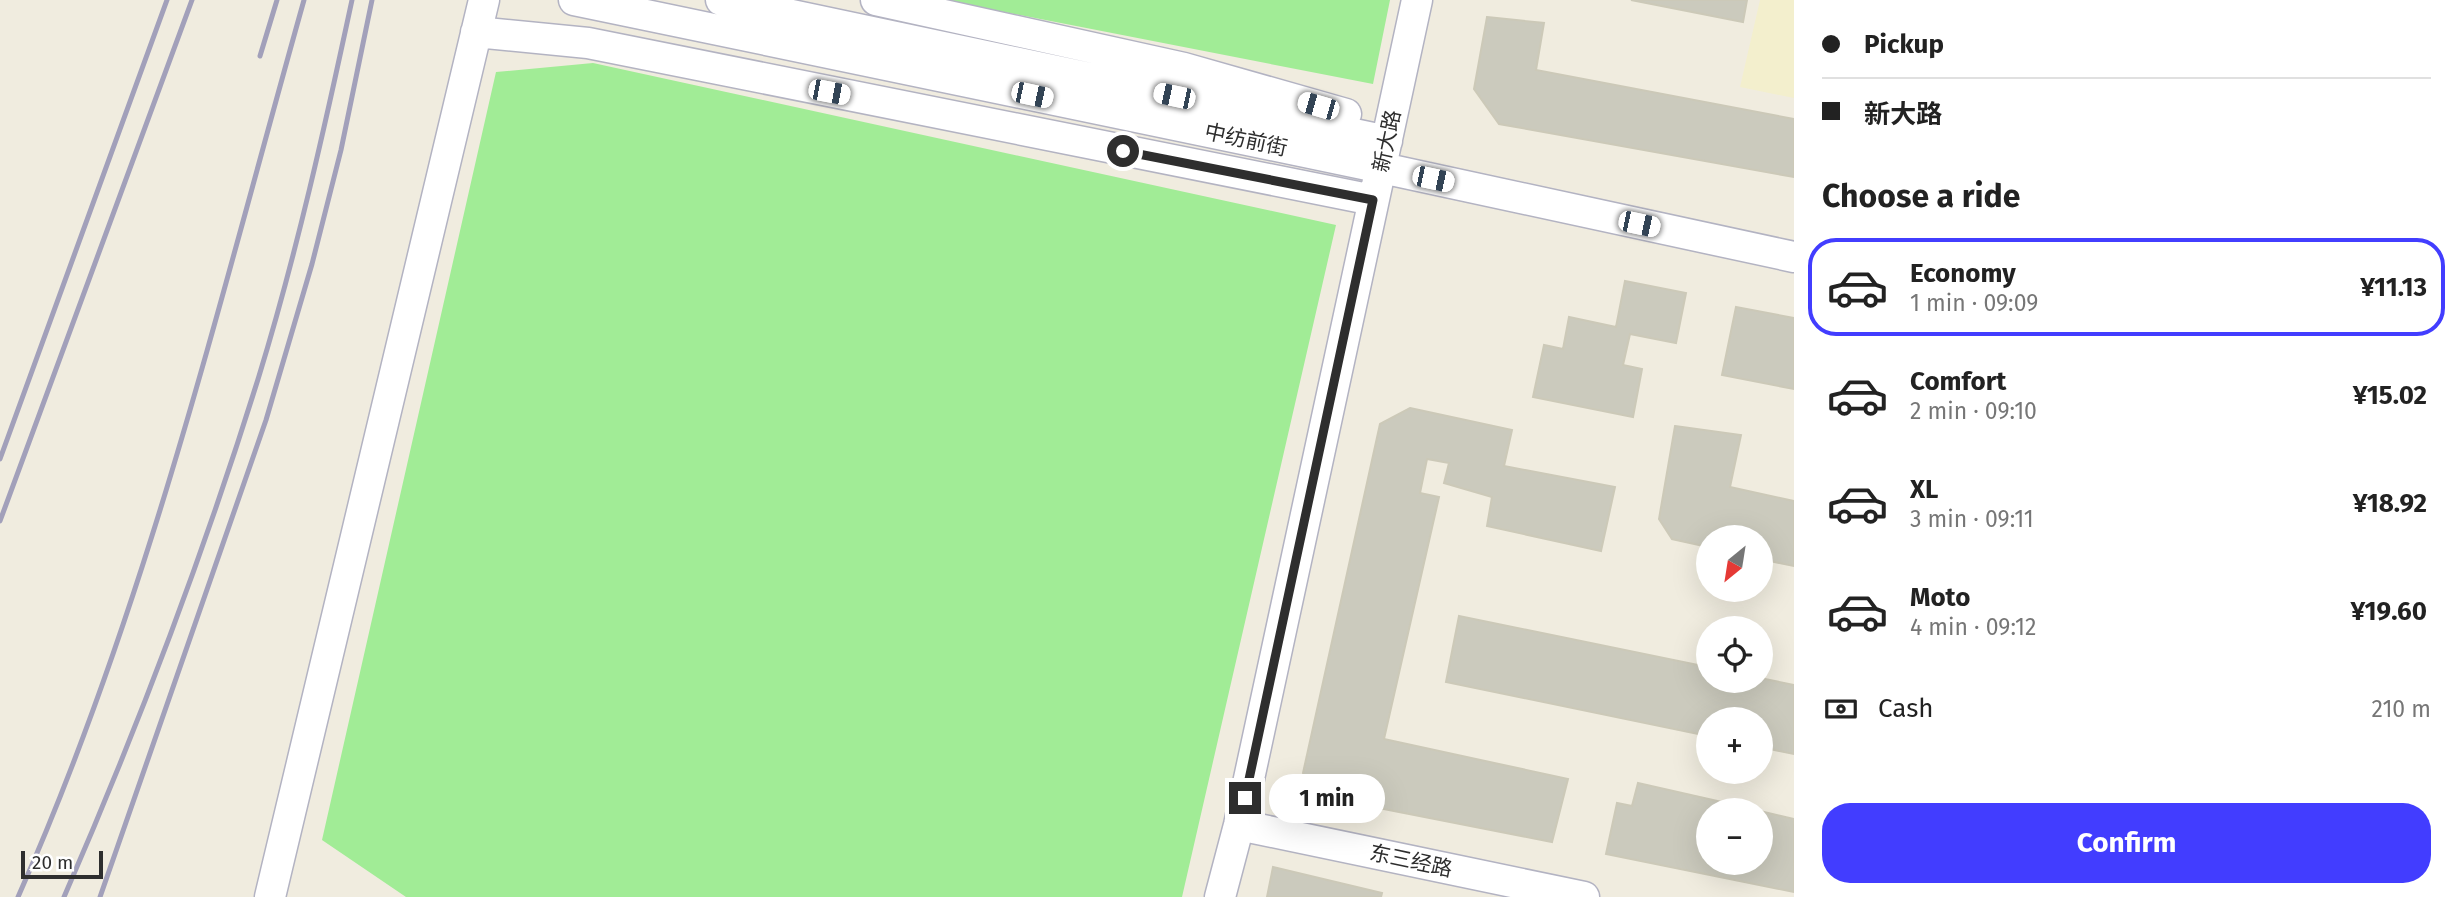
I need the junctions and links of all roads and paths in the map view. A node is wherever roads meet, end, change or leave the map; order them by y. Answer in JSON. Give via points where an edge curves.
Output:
{"nodes":[{"id":1,"x":484,"y":0,"type":"edge"},
{"id":2,"x":574,"y":0,"type":"edge"},
{"id":3,"x":721,"y":0,"type":"edge"},
{"id":4,"x":876,"y":0,"type":"edge"},
{"id":5,"x":1417,"y":0,"type":"edge"},
{"id":6,"x":476,"y":32,"type":"junction"},
{"id":7,"x":1385,"y":154,"type":"junction"},
{"id":8,"x":1373,"y":200,"type":"junction"},
{"id":9,"x":1794,"y":257,"type":"edge"},
{"id":10,"x":1239,"y":825,"type":"junction"},
{"id":11,"x":270,"y":897,"type":"edge"},
{"id":12,"x":1220,"y":897,"type":"edge"},
{"id":13,"x":1584,"y":897,"type":"edge"}],
"edges":[{"from":1,"to":6,"type":"street"},
{"from":2,"to":7,"type":"street","name":"中纺前街"},
{"from":3,"to":7,"type":"street"},
{"from":4,"to":7,"type":"street","via":[[1184,68],[1345,113]]},
{"from":5,"to":7,"type":"street","name":"新大路"},
{"from":6,"to":8,"type":"street","via":[[588,43]]},
{"from":6,"to":11,"type":"street"},
{"from":7,"to":8,"type":"street","name":"新大路"},
{"from":7,"to":9,"type":"street","name":"中纺前街"},
{"from":8,"to":10,"type":"street","name":"新大路"},
{"from":10,"to":12,"type":"street","name":"新大路"},
{"from":10,"to":13,"type":"street","name":"东三经路"}]}
